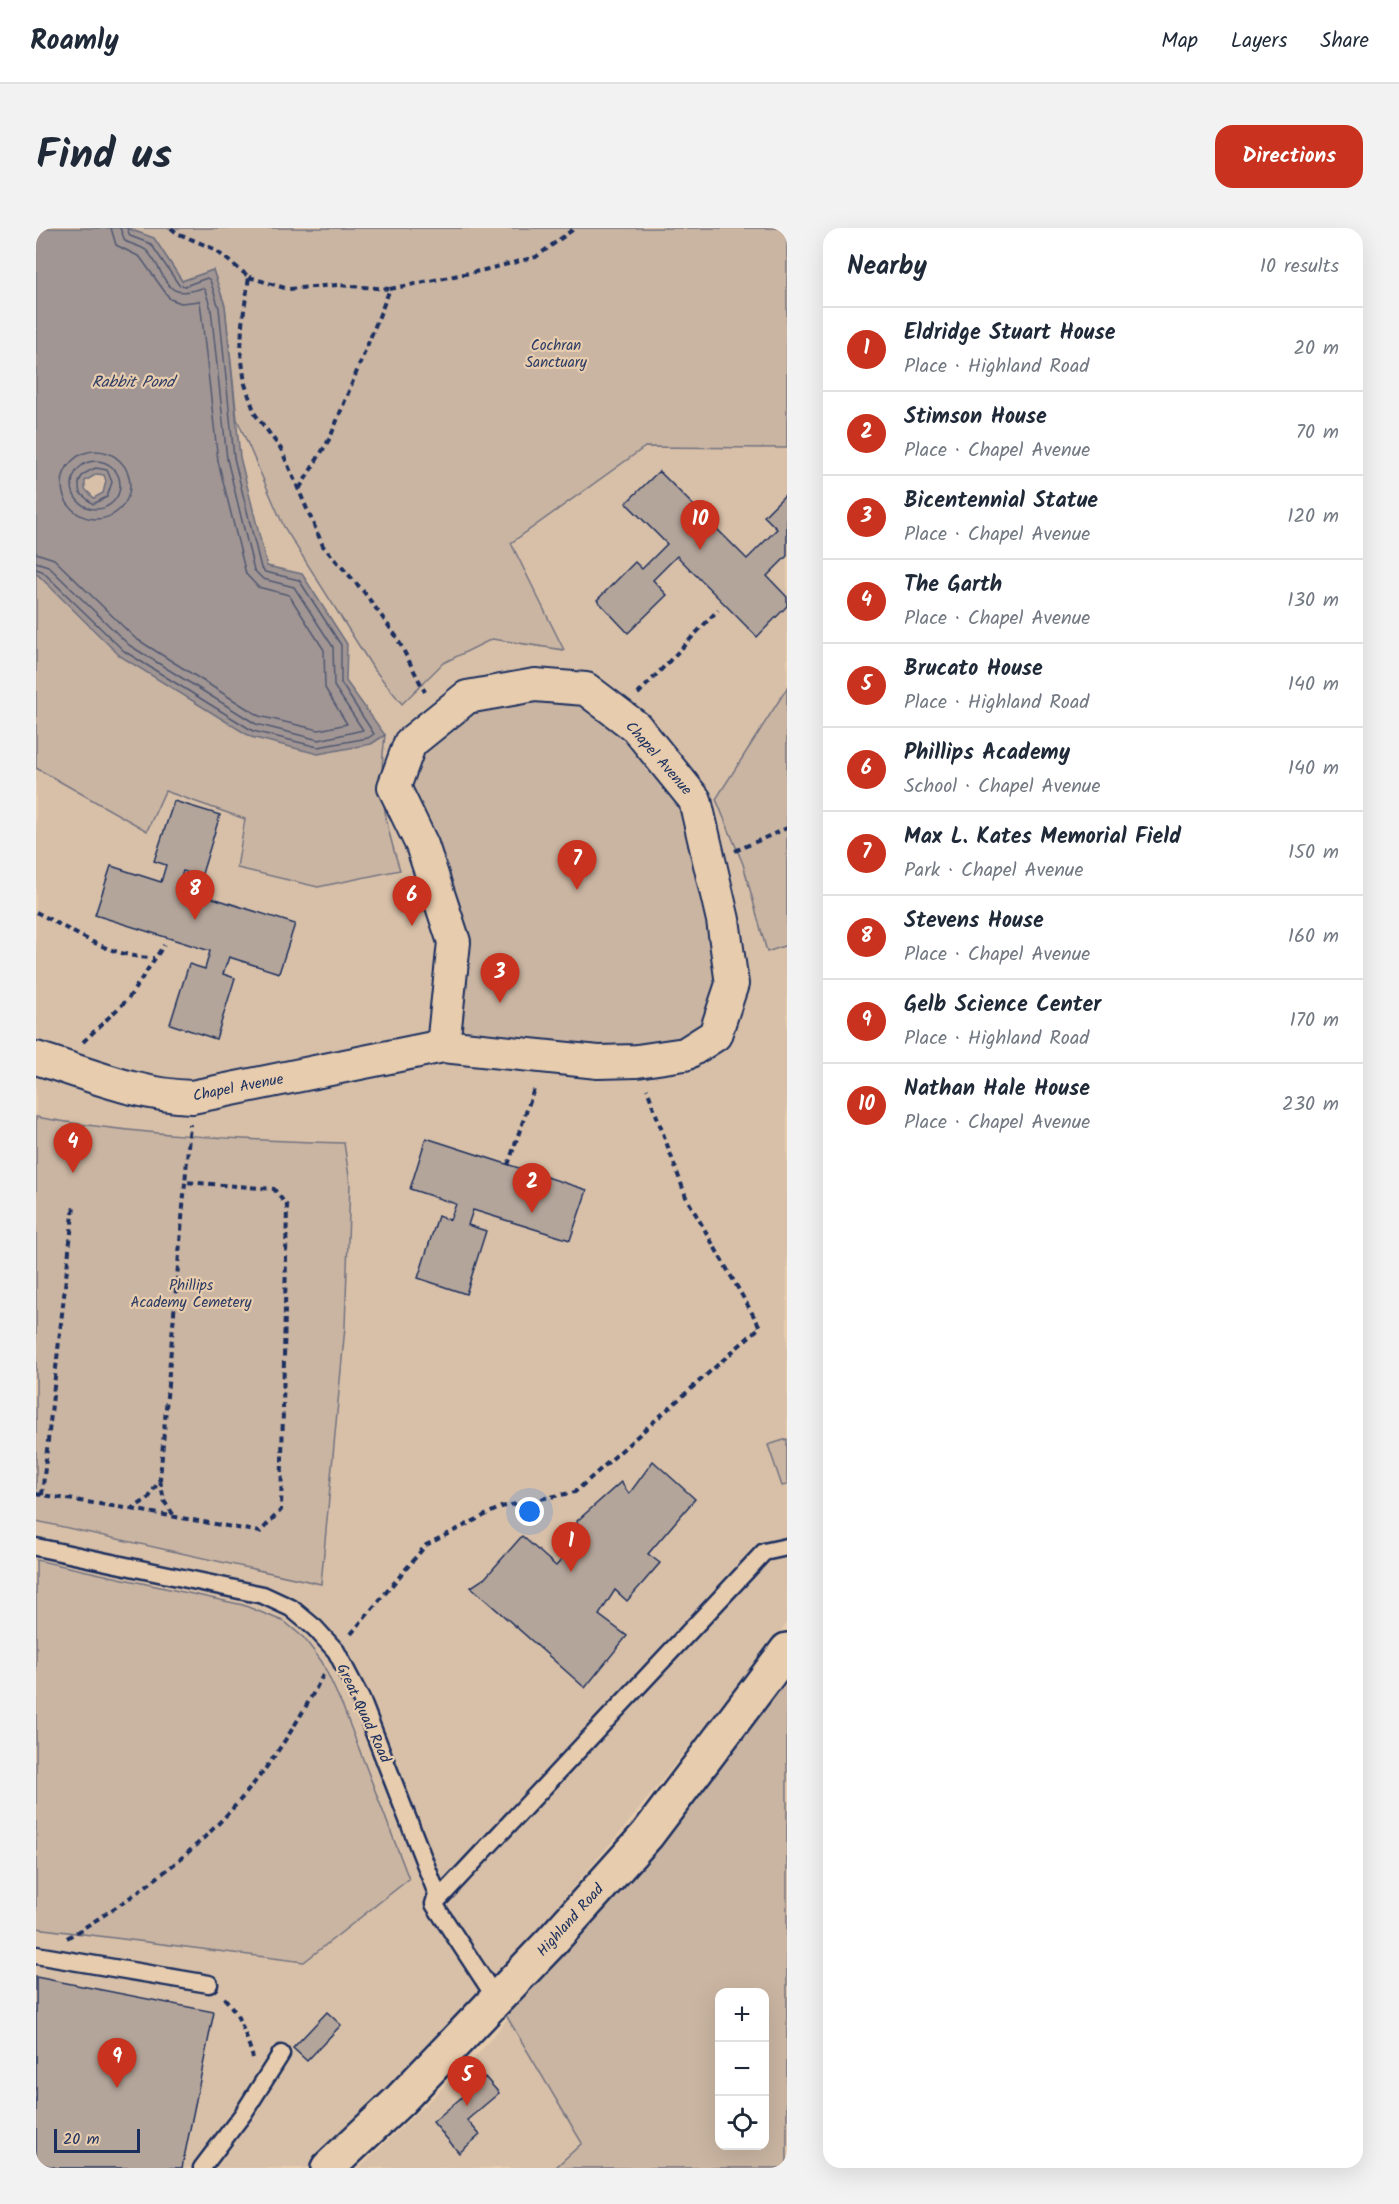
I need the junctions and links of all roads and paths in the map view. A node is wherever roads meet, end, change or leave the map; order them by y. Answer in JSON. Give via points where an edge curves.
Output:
{"nodes":[{"id":1,"x":171,"y":228,"type":"edge"},
{"id":2,"x":575,"y":228,"type":"edge"},
{"id":3,"x":249,"y":277,"type":"junction"},
{"id":4,"x":390,"y":289,"type":"junction"},
{"id":5,"x":298,"y":491,"type":"junction"},
{"id":6,"x":718,"y":609,"type":"dead end"},
{"id":7,"x":619,"y":714,"type":"junction"},
{"id":8,"x":440,"y":719,"type":"junction"},
{"id":9,"x":787,"y":828,"type":"edge"},
{"id":10,"x":710,"y":861,"type":"junction"},
{"id":11,"x":36,"y":912,"type":"edge"},
{"id":12,"x":164,"y":945,"type":"dead end"},
{"id":13,"x":155,"y":958,"type":"junction"},
{"id":14,"x":443,"y":1046,"type":"junction"},
{"id":15,"x":546,"y":1057,"type":"junction"},
{"id":16,"x":47,"y":1061,"type":"edge"},
{"id":17,"x":637,"y":1061,"type":"junction"},
{"id":18,"x":192,"y":1097,"type":"junction"},
{"id":19,"x":508,"y":1165,"type":"dead end"},
{"id":20,"x":186,"y":1182,"type":"junction"},
{"id":21,"x":74,"y":1205,"type":"dead end"},
{"id":22,"x":160,"y":1479,"type":"junction"},
{"id":23,"x":39,"y":1494,"type":"edge"},
{"id":24,"x":131,"y":1509,"type":"junction"},
{"id":25,"x":176,"y":1517,"type":"junction"},
{"id":26,"x":36,"y":1547,"type":"edge"},
{"id":27,"x":787,"y":1547,"type":"edge"},
{"id":28,"x":787,"y":1650,"type":"edge"},
{"id":29,"x":336,"y":1651,"type":"junction"},
{"id":30,"x":434,"y":1904,"type":"junction"},
{"id":31,"x":61,"y":1941,"type":"dead end"},
{"id":32,"x":36,"y":1955,"type":"edge"},
{"id":33,"x":209,"y":1984,"type":"joint"},
{"id":34,"x":497,"y":2000,"type":"junction"},
{"id":35,"x":281,"y":2054,"type":"dead end"},
{"id":36,"x":261,"y":2084,"type":"junction"},
{"id":37,"x":202,"y":2168,"type":"edge"},
{"id":38,"x":328,"y":2168,"type":"edge"}],
"edges":[{"from":1,"to":3,"type":"path","via":[[214,249]]},
{"from":2,"to":4,"type":"path","via":[[536,257]]},
{"from":3,"to":4,"type":"path","via":[[288,289],[338,285]]},
{"from":3,"to":5,"type":"path","via":[[242,324],[245,384],[255,414],[281,449]]},
{"from":4,"to":5,"type":"path","via":[[330,438]]},
{"from":5,"to":8,"type":"path","via":[[323,546],[396,636]]},
{"from":6,"to":7,"type":"path"},
{"from":7,"to":8,"type":"street","name":"Chapel Avenue","via":[[586,689],[535,685],[467,697]]},
{"from":7,"to":10,"type":"street","name":"Chapel Avenue","via":[[636,727],[695,800]]},
{"from":8,"to":14,"type":"street","name":"Chapel Avenue","via":[[410,743],[394,787],[422,845],[454,942]]},
{"from":9,"to":10,"type":"path"},
{"from":10,"to":17,"type":"street","name":"Chapel Avenue","via":[[732,984],[715,1035],[685,1054]]},
{"from":11,"to":13,"type":"path","via":[[116,952],[132,958]]},
{"from":12,"to":13,"type":"path"},
{"from":13,"to":16,"type":"path","via":[[128,999]]},
{"from":14,"to":15,"type":"street","name":"Chapel Avenue"},
{"from":14,"to":18,"type":"street","name":"Chapel Avenue"},
{"from":15,"to":17,"type":"street","name":"Chapel Avenue"},
{"from":15,"to":19,"type":"path"},
{"from":16,"to":18,"type":"street","name":"Chapel Avenue","via":[[112,1084],[161,1096]]},
{"from":17,"to":29,"type":"path","via":[[686,1197],[760,1327],[575,1492],[501,1507],[426,1545]]},
{"from":18,"to":20,"type":"path"},
{"from":20,"to":22,"type":"path"},
{"from":20,"to":25,"type":"path","via":[[274,1189],[287,1206],[281,1510],[260,1532]]},
{"from":21,"to":23,"type":"path"},
{"from":22,"to":24,"type":"path","via":[[148,1499]]},
{"from":22,"to":25,"type":"path","via":[[164,1501]]},
{"from":23,"to":24,"type":"path"},
{"from":24,"to":25,"type":"path"},
{"from":26,"to":29,"type":"lane","name":"Great Quad Road","via":[[263,1595],[291,1608]]},
{"from":27,"to":30,"type":"lane","via":[[764,1552]]},
{"from":28,"to":34,"type":"street","name":"Highland Road","via":[[647,1834]]},
{"from":29,"to":30,"type":"lane","name":"Great Quad Road","via":[[390,1768],[437,1894]]},
{"from":29,"to":31,"type":"path","via":[[304,1712],[230,1814],[162,1876]]},
{"from":30,"to":34,"type":"lane","name":"Great Quad Road"},
{"from":32,"to":33,"type":"lane"},
{"from":33,"to":36,"type":"path","via":[[232,2006]]},
{"from":34,"to":38,"type":"street","name":"Highland Road"},
{"from":35,"to":36,"type":"lane"},
{"from":36,"to":37,"type":"lane"}]}
